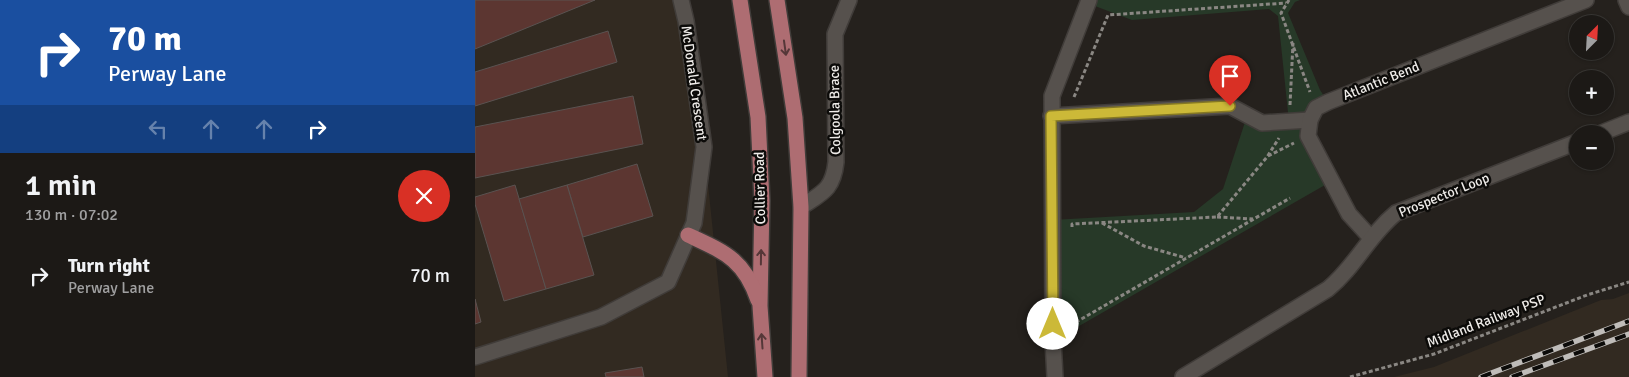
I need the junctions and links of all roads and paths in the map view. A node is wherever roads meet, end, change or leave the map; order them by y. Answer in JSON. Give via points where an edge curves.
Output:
{"nodes":[{"id":1,"x":681,"y":0,"type":"edge"},
{"id":2,"x":740,"y":0,"type":"edge"},
{"id":3,"x":849,"y":0,"type":"edge"},
{"id":4,"x":1089,"y":0,"type":"edge"},
{"id":5,"x":1289,"y":0,"type":"edge"},
{"id":6,"x":1586,"y":0,"type":"edge"},
{"id":7,"x":1626,"y":0,"type":"edge"},
{"id":8,"x":778,"y":1,"type":"edge"},
{"id":9,"x":1285,"y":4,"type":"junction"},
{"id":10,"x":1629,"y":7,"type":"edge"},
{"id":11,"x":1293,"y":44,"type":"junction"},
{"id":12,"x":1313,"y":114,"type":"junction"},
{"id":13,"x":1067,"y":115,"type":"junction"},
{"id":14,"x":1051,"y":116,"type":"junction"},
{"id":15,"x":1289,"y":122,"type":"junction"},
{"id":16,"x":1629,"y":122,"type":"edge"},
{"id":17,"x":1614,"y":128,"type":"edge"},
{"id":18,"x":1308,"y":136,"type":"junction"},
{"id":19,"x":1569,"y":145,"type":"edge"},
{"id":20,"x":1267,"y":157,"type":"junction"},
{"id":21,"x":1290,"y":198,"type":"dead end"},
{"id":22,"x":801,"y":207,"type":"junction"},
{"id":23,"x":1217,"y":217,"type":"junction"},
{"id":24,"x":1254,"y":219,"type":"junction"},
{"id":25,"x":1100,"y":222,"type":"junction"},
{"id":26,"x":1072,"y":233,"type":"dead end"},
{"id":27,"x":688,"y":235,"type":"junction"},
{"id":28,"x":1371,"y":238,"type":"junction"},
{"id":29,"x":1186,"y":259,"type":"junction"},
{"id":30,"x":1629,"y":282,"type":"edge"},
{"id":31,"x":760,"y":306,"type":"junction"},
{"id":32,"x":1071,"y":316,"type":"dead end"},
{"id":33,"x":475,"y":357,"type":"edge"},
{"id":34,"x":765,"y":377,"type":"edge"},
{"id":35,"x":799,"y":377,"type":"edge"},
{"id":36,"x":1055,"y":377,"type":"edge"},
{"id":37,"x":1183,"y":377,"type":"edge"},
{"id":38,"x":1350,"y":377,"type":"edge"}],
"edges":[{"from":1,"to":27,"type":"street","name":"McDonald Crescent","via":[[704,147],[694,223]]},
{"from":31,"to":2,"type":"main road","name":"Collier Road","one_way":true,"via":[[758,117]]},
{"from":3,"to":22,"type":"street","name":"Colgoola Brace","via":[[835,34],[835,175],[827,188]]},
{"from":4,"to":14,"type":"street","via":[[1052,96]]},
{"from":5,"to":9,"type":"path"},
{"from":6,"to":12,"type":"street","name":"Atlantic Bend","via":[[1328,102]]},
{"from":7,"to":10,"type":"street"},
{"from":8,"to":22,"type":"main road","one_way":true,"via":[[795,118]]},
{"from":9,"to":11,"type":"path","via":[[1281,13]]},
{"from":9,"to":13,"type":"path","via":[[1108,15]]},
{"from":11,"to":12,"type":"path"},
{"from":11,"to":15,"type":"path"},
{"from":12,"to":15,"type":"street","name":"Atlantic Bend"},
{"from":12,"to":18,"type":"street"},
{"from":13,"to":14,"type":"street","name":"Atlantic Bend"},
{"from":13,"to":15,"type":"street","name":"Atlantic Bend","via":[[1230,106],[1263,123]]},
{"from":14,"to":36,"type":"street"},
{"from":15,"to":20,"type":"path"},
{"from":16,"to":17,"type":"street"},
{"from":18,"to":20,"type":"path"},
{"from":18,"to":28,"type":"street","via":[[1349,214]]},
{"from":19,"to":28,"type":"street","name":"Prospector Loop","via":[[1396,213]]},
{"from":20,"to":23,"type":"path"},
{"from":21,"to":24,"type":"path"},
{"from":22,"to":35,"type":"main road"},
{"from":23,"to":24,"type":"path"},
{"from":23,"to":25,"type":"path"},
{"from":24,"to":29,"type":"path"},
{"from":25,"to":26,"type":"path","via":[[1072,224]]},
{"from":25,"to":29,"type":"path","via":[[1144,246]]},
{"from":27,"to":31,"type":"main road","via":[[736,262],[755,290]]},
{"from":27,"to":33,"type":"street","name":"McDonald Crescent","via":[[667,282],[601,317]]},
{"from":28,"to":37,"type":"street","name":"Prospector Loop","via":[[1339,280],[1327,289]]},
{"from":29,"to":32,"type":"path","via":[[1071,325]]},
{"from":30,"to":38,"type":"path","name":"Midland Railway PSP","via":[[1434,354]]},
{"from":34,"to":31,"type":"main road","name":"Collier Road","one_way":true}]}
